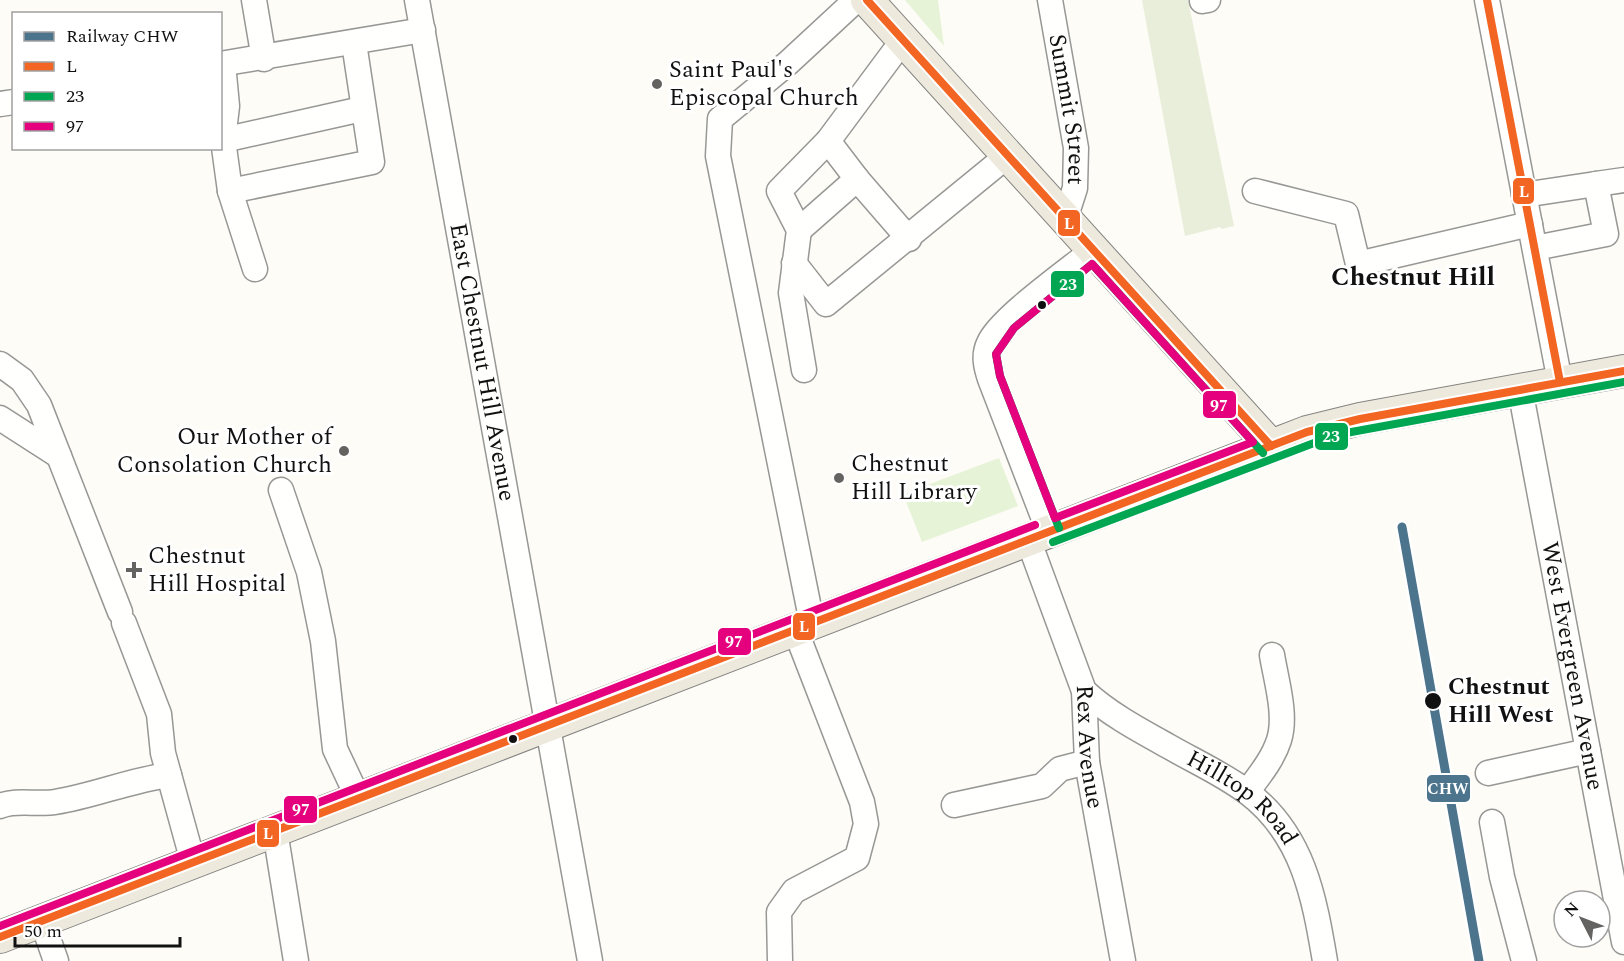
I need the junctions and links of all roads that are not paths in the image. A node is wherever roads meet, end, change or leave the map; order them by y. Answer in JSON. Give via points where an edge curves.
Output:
{"nodes":[{"id":1,"x":254,"y":0,"type":"edge"},
{"id":2,"x":417,"y":0,"type":"edge"},
{"id":3,"x":856,"y":0,"type":"edge"},
{"id":4,"x":867,"y":0,"type":"edge"},
{"id":5,"x":1050,"y":0,"type":"edge"},
{"id":6,"x":1487,"y":0,"type":"edge"},
{"id":7,"x":423,"y":30,"type":"junction"},
{"id":8,"x":903,"y":40,"type":"junction"},
{"id":9,"x":354,"y":43,"type":"junction"},
{"id":10,"x":264,"y":59,"type":"junction"},
{"id":11,"x":222,"y":64,"type":"edge"},
{"id":12,"x":222,"y":72,"type":"edge"},
{"id":13,"x":362,"y":109,"type":"junction"},
{"id":14,"x":223,"y":140,"type":"junction"},
{"id":15,"x":828,"y":141,"type":"junction"},
{"id":16,"x":1007,"y":156,"type":"junction"},
{"id":17,"x":857,"y":179,"type":"junction"},
{"id":18,"x":1624,"y":180,"type":"edge"},
{"id":19,"x":1596,"y":184,"type":"junction"},
{"id":20,"x":230,"y":191,"type":"junction"},
{"id":21,"x":1255,"y":191,"type":"dead end"},
{"id":22,"x":1524,"y":195,"type":"junction"},
{"id":23,"x":1065,"y":219,"type":"junction"},
{"id":24,"x":1530,"y":224,"type":"junction"},
{"id":25,"x":799,"y":230,"type":"junction"},
{"id":26,"x":909,"y":239,"type":"junction"},
{"id":27,"x":1535,"y":248,"type":"junction"},
{"id":28,"x":1093,"y":250,"type":"junction"},
{"id":29,"x":794,"y":263,"type":"junction"},
{"id":30,"x":255,"y":269,"type":"dead end"},
{"id":31,"x":0,"y":364,"type":"edge"},
{"id":32,"x":804,"y":370,"type":"dead end"},
{"id":33,"x":1624,"y":371,"type":"edge"},
{"id":34,"x":1560,"y":382,"type":"junction"},
{"id":35,"x":1520,"y":389,"type":"junction"},
{"id":36,"x":0,"y":418,"type":"edge"},
{"id":37,"x":1271,"y":446,"type":"junction"},
{"id":38,"x":59,"y":456,"type":"junction"},
{"id":39,"x":281,"y":490,"type":"dead end"},
{"id":40,"x":1039,"y":536,"type":"junction"},
{"id":41,"x":804,"y":626,"type":"junction"},
{"id":42,"x":1272,"y":655,"type":"dead end"},
{"id":43,"x":1084,"y":691,"type":"junction"},
{"id":44,"x":548,"y":725,"type":"junction"},
{"id":45,"x":1588,"y":751,"type":"junction"},
{"id":46,"x":1087,"y":762,"type":"junction"},
{"id":47,"x":1488,"y":773,"type":"dead end"},
{"id":48,"x":169,"y":775,"type":"junction"},
{"id":49,"x":1247,"y":792,"type":"junction"},
{"id":50,"x":358,"y":798,"type":"junction"},
{"id":51,"x":3,"y":801,"type":"edge"},
{"id":52,"x":954,"y":805,"type":"dead end"},
{"id":53,"x":1492,"y":822,"type":"dead end"},
{"id":54,"x":275,"y":831,"type":"junction"},
{"id":55,"x":193,"y":862,"type":"junction"},
{"id":56,"x":42,"y":921,"type":"junction"},
{"id":57,"x":0,"y":937,"type":"edge"},
{"id":58,"x":1624,"y":942,"type":"edge"},
{"id":59,"x":56,"y":961,"type":"edge"},
{"id":60,"x":296,"y":961,"type":"edge"},
{"id":61,"x":590,"y":961,"type":"edge"},
{"id":62,"x":780,"y":961,"type":"edge"},
{"id":63,"x":1123,"y":961,"type":"edge"},
{"id":64,"x":1325,"y":961,"type":"edge"},
{"id":65,"x":1524,"y":961,"type":"edge"}],
"edges":[{"from":1,"to":10,"type":"street"},
{"from":2,"to":7,"type":"street","name":"East Chestnut Hill Avenue"},
{"from":3,"to":41,"type":"street","via":[[720,119],[718,156]]},
{"from":4,"to":8,"type":"main road"},
{"from":5,"to":23,"type":"street","name":"Summit Street","via":[[1076,148],[1075,188]]},
{"from":6,"to":22,"type":"street"},
{"from":7,"to":9,"type":"street"},
{"from":7,"to":44,"type":"street","name":"East Chestnut Hill Avenue"},
{"from":8,"to":15,"type":"street"},
{"from":8,"to":16,"type":"main road"},
{"from":9,"to":10,"type":"street"},
{"from":9,"to":13,"type":"street"},
{"from":10,"to":11,"type":"street"},
{"from":12,"to":14,"type":"street","via":[[226,106]]},
{"from":13,"to":14,"type":"street"},
{"from":13,"to":20,"type":"street","via":[[372,162]]},
{"from":14,"to":20,"type":"street"},
{"from":15,"to":17,"type":"street"},
{"from":15,"to":25,"type":"street","via":[[779,191]]},
{"from":16,"to":23,"type":"main road"},
{"from":16,"to":26,"type":"street"},
{"from":17,"to":25,"type":"street"},
{"from":17,"to":26,"type":"street"},
{"from":18,"to":19,"type":"street"},
{"from":19,"to":22,"type":"street"},
{"from":19,"to":27,"type":"street","via":[[1606,234]]},
{"from":20,"to":30,"type":"street"},
{"from":21,"to":24,"type":"street","via":[[1346,214],[1358,264]]},
{"from":22,"to":24,"type":"street"},
{"from":23,"to":28,"type":"main road"},
{"from":24,"to":27,"type":"street"},
{"from":25,"to":29,"type":"street"},
{"from":26,"to":29,"type":"street","via":[[826,304]]},
{"from":27,"to":34,"type":"street"},
{"from":28,"to":37,"type":"main road"},
{"from":28,"to":40,"type":"street","name":"Rex Avenue","via":[[1004,323],[988,344],[990,379]]},
{"from":29,"to":32,"type":"street","via":[[791,293]]},
{"from":31,"to":38,"type":"street","via":[[22,380],[34,397]]},
{"from":33,"to":34,"type":"main road"},
{"from":34,"to":35,"type":"main road"},
{"from":35,"to":37,"type":"main road","via":[[1341,423]]},
{"from":35,"to":45,"type":"street","name":"West Evergreen Avenue"},
{"from":36,"to":38,"type":"street"},
{"from":37,"to":40,"type":"main road"},
{"from":38,"to":48,"type":"street","via":[[159,714]]},
{"from":39,"to":50,"type":"street","via":[[309,572],[323,641],[335,749]]},
{"from":40,"to":41,"type":"main road"},
{"from":40,"to":43,"type":"street","name":"Rex Avenue"},
{"from":41,"to":44,"type":"main road"},
{"from":41,"to":62,"type":"street","via":[[867,824],[857,858],[794,891],[779,912]]},
{"from":42,"to":49,"type":"street","via":[[1282,722],[1279,739]]},
{"from":43,"to":46,"type":"street","name":"Rex Avenue"},
{"from":43,"to":49,"type":"street","name":"Hilltop Road","via":[[1132,726]]},
{"from":44,"to":50,"type":"main road"},
{"from":44,"to":61,"type":"street","name":"East Chestnut Hill Avenue"},
{"from":45,"to":47,"type":"street"},
{"from":45,"to":58,"type":"street","name":"West Evergreen Avenue"},
{"from":46,"to":52,"type":"street","via":[[1060,769],[1042,786]]},
{"from":46,"to":63,"type":"street","name":"Rex Avenue"},
{"from":48,"to":51,"type":"street","via":[[137,779],[56,802]]},
{"from":48,"to":55,"type":"street"},
{"from":49,"to":64,"type":"street","name":"Hilltop Road","via":[[1275,818],[1297,851],[1315,902]]},
{"from":50,"to":54,"type":"main road"},
{"from":53,"to":65,"type":"street"},
{"from":54,"to":55,"type":"main road"},
{"from":54,"to":60,"type":"street"},
{"from":55,"to":56,"type":"main road"},
{"from":56,"to":57,"type":"main road"},
{"from":56,"to":59,"type":"street"}]}
